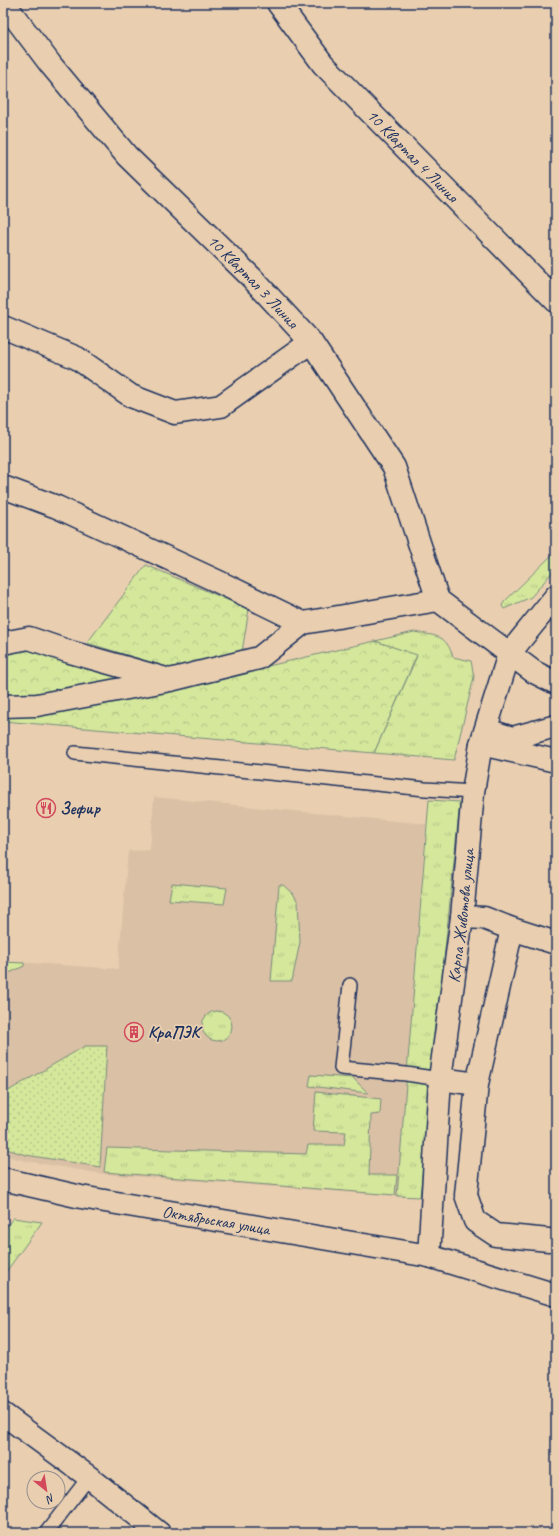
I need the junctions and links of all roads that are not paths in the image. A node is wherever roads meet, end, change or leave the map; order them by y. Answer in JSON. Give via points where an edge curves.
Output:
{"nodes":[{"id":1,"x":4,"y":3,"type":"edge"},
{"id":2,"x":278,"y":3,"type":"edge"},
{"id":3,"x":556,"y":301,"type":"edge"},
{"id":4,"x":3,"y":327,"type":"edge"},
{"id":5,"x":312,"y":342,"type":"junction"},
{"id":6,"x":3,"y":487,"type":"edge"},
{"id":7,"x":556,"y":596,"type":"edge"},
{"id":8,"x":438,"y":600,"type":"junction"},
{"id":9,"x":303,"y":623,"type":"junction"},
{"id":10,"x":3,"y":628,"type":"edge"},
{"id":11,"x":30,"y":638,"type":"junction"},
{"id":12,"x":3,"y":643,"type":"edge"},
{"id":13,"x":509,"y":654,"type":"junction"},
{"id":14,"x":170,"y":680,"type":"junction"},
{"id":15,"x":556,"y":683,"type":"edge"},
{"id":16,"x":3,"y":706,"type":"edge"},
{"id":17,"x":556,"y":726,"type":"edge"},
{"id":18,"x":482,"y":737,"type":"junction"},
{"id":19,"x":74,"y":752,"type":"dead end"},
{"id":20,"x":556,"y":761,"type":"edge"},
{"id":21,"x":473,"y":792,"type":"junction"},
{"id":22,"x":462,"y":917,"type":"junction"},
{"id":23,"x":512,"y":929,"type":"junction"},
{"id":24,"x":556,"y":943,"type":"edge"},
{"id":25,"x":350,"y":985,"type":"dead end"},
{"id":26,"x":440,"y":1079,"type":"junction"},
{"id":27,"x":477,"y":1084,"type":"junction"},
{"id":28,"x":3,"y":1179,"type":"edge"},
{"id":29,"x":549,"y":1240,"type":"dead end"},
{"id":30,"x":429,"y":1256,"type":"junction"},
{"id":31,"x":556,"y":1295,"type":"edge"},
{"id":32,"x":3,"y":1414,"type":"edge"},
{"id":33,"x":89,"y":1477,"type":"junction"},
{"id":34,"x":46,"y":1533,"type":"edge"},
{"id":35,"x":159,"y":1533,"type":"edge"}],
"edges":[{"from":1,"to":5,"type":"main road","name":"10 Квартал 3 Линия","via":[[51,65],[127,156]]},
{"from":2,"to":3,"type":"main road","name":"10 Квартал 4 Линия","via":[[323,64]]},
{"from":4,"to":5,"type":"main road","via":[[77,358],[131,396],[175,413],[220,406]]},
{"from":5,"to":8,"type":"main road","name":"10 Квартал 3 Линия","via":[[394,467]]},
{"from":6,"to":9,"type":"main road","via":[[58,507]]},
{"from":7,"to":13,"type":"main road","name":"Карпа Животова улица"},
{"from":8,"to":9,"type":"main road"},
{"from":8,"to":13,"type":"main road"},
{"from":9,"to":14,"type":"main road","via":[[259,658]]},
{"from":10,"to":11,"type":"main road"},
{"from":11,"to":12,"type":"main road"},
{"from":11,"to":14,"type":"main road"},
{"from":13,"to":15,"type":"main road","via":[[534,672]]},
{"from":13,"to":18,"type":"main road","name":"Карпа Животова улица"},
{"from":14,"to":16,"type":"main road","via":[[37,705]]},
{"from":17,"to":18,"type":"main road","via":[[512,738]]},
{"from":18,"to":20,"type":"main road"},
{"from":18,"to":21,"type":"main road","name":"Карпа Животова улица"},
{"from":19,"to":21,"type":"lane"},
{"from":21,"to":22,"type":"main road","name":"Карпа Животова улица"},
{"from":22,"to":23,"type":"main road","via":[[484,918]]},
{"from":22,"to":26,"type":"main road","name":"Карпа Животова улица"},
{"from":23,"to":24,"type":"main road"},
{"from":23,"to":27,"type":"main road"},
{"from":25,"to":26,"type":"lane","via":[[341,1068]]},
{"from":26,"to":27,"type":"main road"},
{"from":26,"to":30,"type":"main road","name":"Карпа Животова улица"},
{"from":27,"to":29,"type":"main road","via":[[466,1195],[475,1221],[496,1235]]},
{"from":28,"to":30,"type":"main road","name":"Октябрьская улица","via":[[81,1197]]},
{"from":30,"to":31,"type":"main road","name":"Октябрьская улица"},
{"from":32,"to":33,"type":"main road"},
{"from":33,"to":34,"type":"lane"},
{"from":33,"to":35,"type":"main road"}]}
